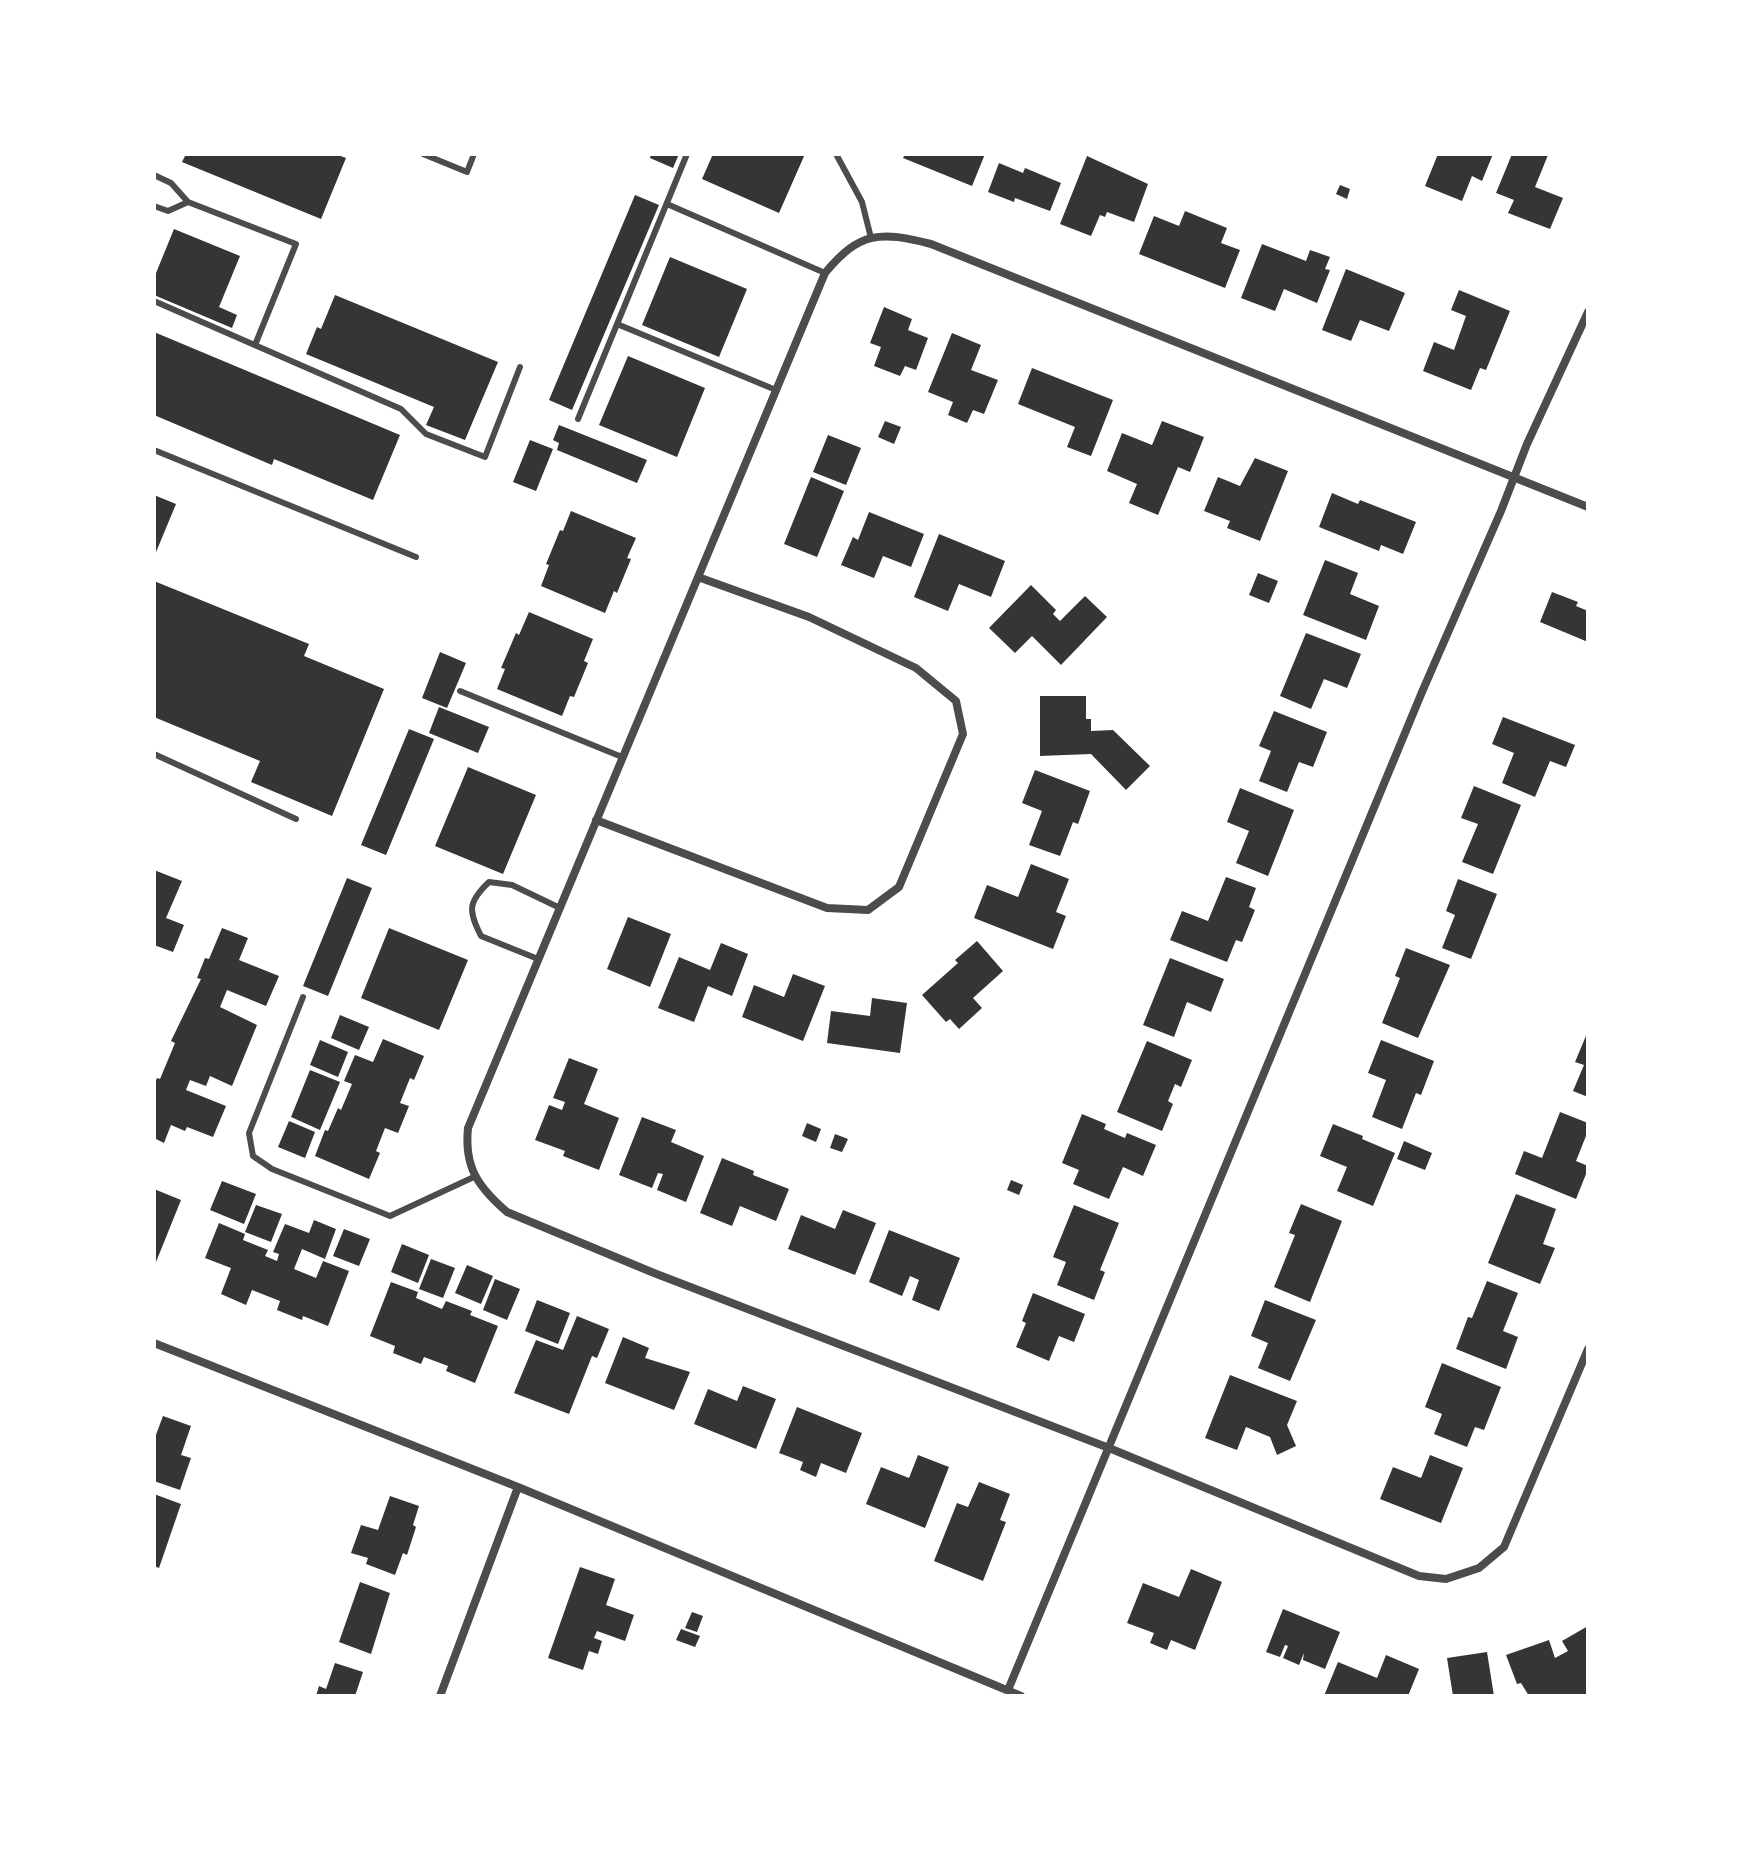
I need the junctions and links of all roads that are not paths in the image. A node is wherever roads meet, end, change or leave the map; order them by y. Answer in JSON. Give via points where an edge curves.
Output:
{"nodes":[{"id":1,"x":423,"y":154,"type":"edge"},
{"id":2,"x":474,"y":154,"type":"edge"},
{"id":3,"x":687,"y":154,"type":"edge"},
{"id":4,"x":836,"y":154,"type":"edge"},
{"id":5,"x":154,"y":175,"type":"edge"},
{"id":6,"x":188,"y":202,"type":"junction"},
{"id":7,"x":667,"y":204,"type":"junction"},
{"id":8,"x":154,"y":206,"type":"edge"},
{"id":9,"x":871,"y":238,"type":"junction"},
{"id":10,"x":825,"y":273,"type":"junction"},
{"id":11,"x":154,"y":301,"type":"edge"},
{"id":12,"x":1588,"y":312,"type":"edge"},
{"id":13,"x":617,"y":324,"type":"junction"},
{"id":14,"x":255,"y":345,"type":"junction"},
{"id":15,"x":520,"y":367,"type":"dead end"},
{"id":16,"x":776,"y":390,"type":"junction"},
{"id":17,"x":578,"y":419,"type":"dead end"},
{"id":18,"x":154,"y":450,"type":"edge"},
{"id":19,"x":1514,"y":477,"type":"junction"},
{"id":20,"x":1588,"y":507,"type":"edge"},
{"id":21,"x":416,"y":557,"type":"dead end"},
{"id":22,"x":698,"y":577,"type":"junction"},
{"id":23,"x":460,"y":691,"type":"dead end"},
{"id":24,"x":154,"y":754,"type":"edge"},
{"id":25,"x":622,"y":757,"type":"junction"},
{"id":26,"x":296,"y":819,"type":"dead end"},
{"id":27,"x":596,"y":820,"type":"junction"},
{"id":28,"x":560,"y":908,"type":"junction"},
{"id":29,"x":538,"y":959,"type":"junction"},
{"id":30,"x":303,"y":997,"type":"dead end"},
{"id":31,"x":476,"y":1176,"type":"junction"},
{"id":32,"x":154,"y":1343,"type":"edge"},
{"id":33,"x":1588,"y":1349,"type":"edge"},
{"id":34,"x":1109,"y":1448,"type":"junction"},
{"id":35,"x":518,"y":1487,"type":"junction"},
{"id":36,"x":1008,"y":1690,"type":"junction"},
{"id":37,"x":440,"y":1696,"type":"edge"},
{"id":38,"x":1021,"y":1696,"type":"edge"}],
"edges":[{"from":1,"to":2,"type":"lane","via":[[467,172]]},
{"from":3,"to":7,"type":"lane"},
{"from":4,"to":9,"type":"lane","via":[[862,202]]},
{"from":5,"to":6,"type":"lane","via":[[171,183]]},
{"from":6,"to":8,"type":"lane","via":[[168,211]]},
{"from":6,"to":14,"type":"lane","via":[[296,244]]},
{"from":7,"to":10,"type":"lane"},
{"from":7,"to":13,"type":"lane"},
{"from":9,"to":10,"type":"street","via":[[845,250]]},
{"from":9,"to":19,"type":"street","via":[[900,236],[931,244]]},
{"from":10,"to":16,"type":"street"},
{"from":11,"to":14,"type":"lane"},
{"from":12,"to":19,"type":"street"},
{"from":13,"to":16,"type":"lane"},
{"from":13,"to":17,"type":"lane"},
{"from":14,"to":15,"type":"lane","via":[[401,409],[426,434],[485,457]]},
{"from":16,"to":22,"type":"street"},
{"from":18,"to":21,"type":"lane"},
{"from":19,"to":20,"type":"street"},
{"from":19,"to":34,"type":"street"},
{"from":22,"to":25,"type":"street"},
{"from":22,"to":27,"type":"street","via":[[809,617],[916,668],[956,701],[963,734],[899,887],[868,910],[827,908]]},
{"from":23,"to":25,"type":"lane"},
{"from":24,"to":26,"type":"lane"},
{"from":25,"to":27,"type":"street"},
{"from":27,"to":28,"type":"street"},
{"from":28,"to":29,"type":"street"},
{"from":28,"to":29,"type":"lane","via":[[512,885],[489,882],[474,896],[471,916],[481,936]]},
{"from":29,"to":31,"type":"street","via":[[468,1128],[466,1152]]},
{"from":30,"to":31,"type":"lane","via":[[249,1133],[253,1156],[272,1169],[390,1216]]},
{"from":31,"to":34,"type":"street","via":[[507,1212]]},
{"from":32,"to":35,"type":"street"},
{"from":33,"to":34,"type":"street","via":[[1504,1547],[1479,1568],[1446,1579],[1419,1576]]},
{"from":34,"to":36,"type":"street"},
{"from":35,"to":36,"type":"street"},
{"from":35,"to":37,"type":"street"},
{"from":36,"to":38,"type":"street"}]}
